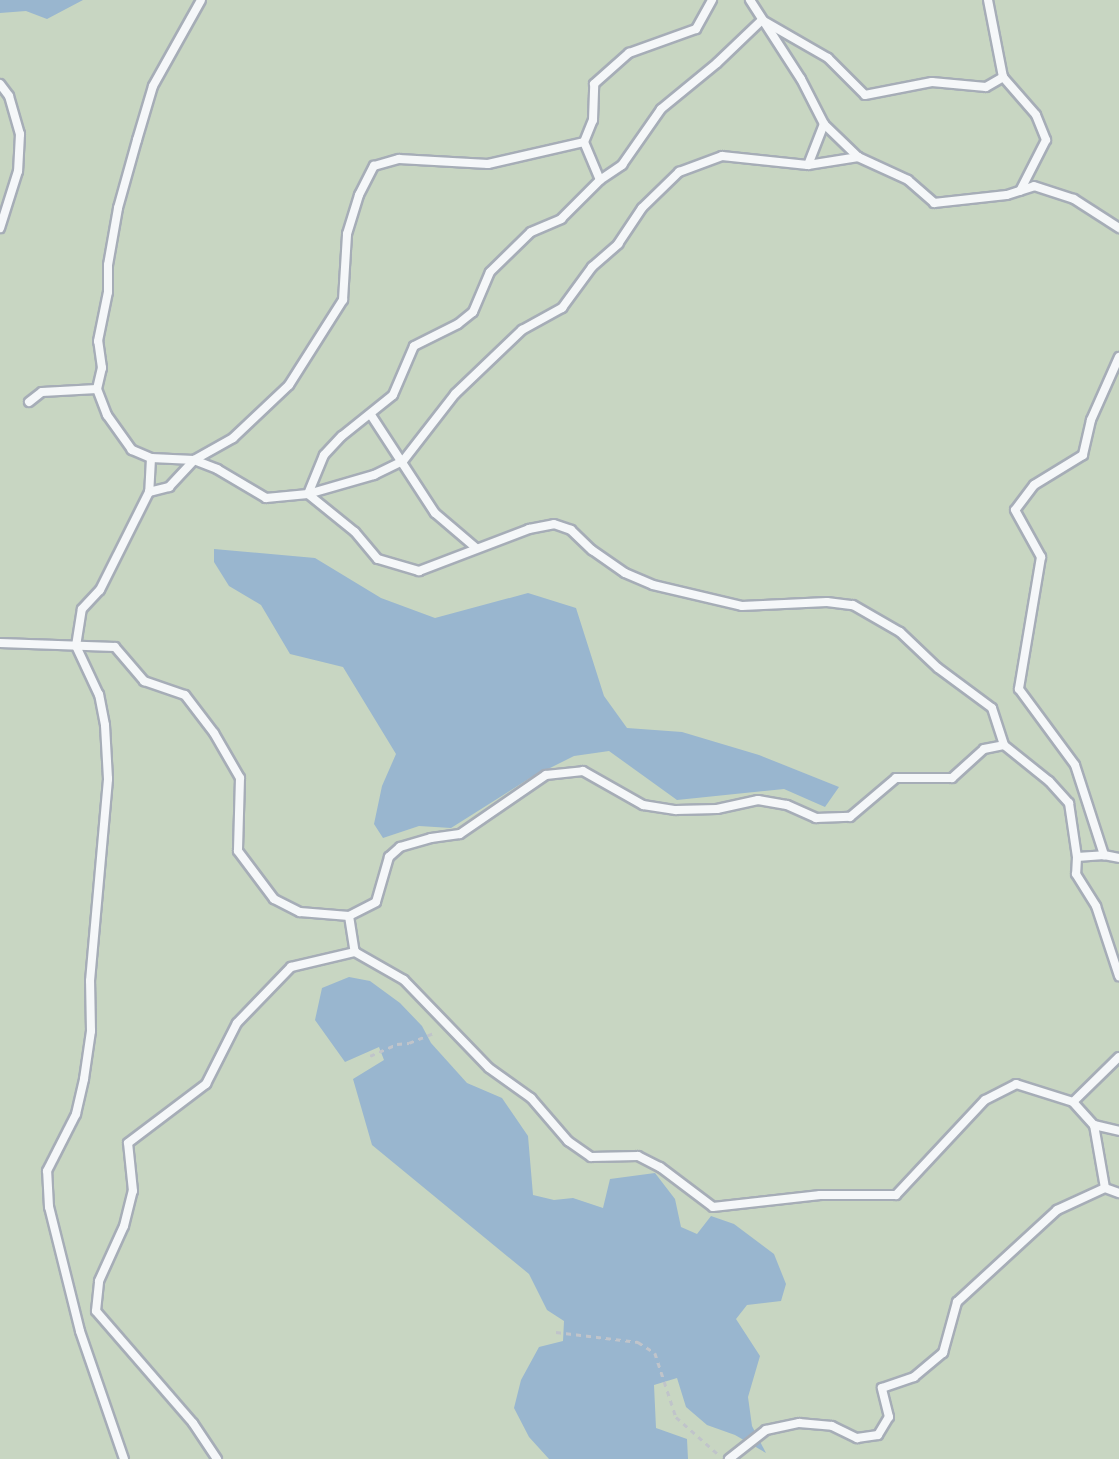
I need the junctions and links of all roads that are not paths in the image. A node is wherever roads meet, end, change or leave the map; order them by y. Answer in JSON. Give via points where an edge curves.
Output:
{"nodes":[{"id":1,"x":201,"y":0,"type":"edge"},
{"id":2,"x":712,"y":0,"type":"edge"},
{"id":3,"x":750,"y":0,"type":"edge"},
{"id":4,"x":988,"y":0,"type":"edge"},
{"id":5,"x":762,"y":20,"type":"junction"},
{"id":6,"x":1003,"y":77,"type":"junction"},
{"id":7,"x":0,"y":83,"type":"edge"},
{"id":8,"x":824,"y":124,"type":"junction"},
{"id":9,"x":584,"y":142,"type":"junction"},
{"id":10,"x":858,"y":157,"type":"junction"},
{"id":11,"x":807,"y":165,"type":"junction"},
{"id":12,"x":600,"y":180,"type":"junction"},
{"id":13,"x":1020,"y":191,"type":"junction"},
{"id":14,"x":0,"y":228,"type":"edge"},
{"id":15,"x":1119,"y":228,"type":"edge"},
{"id":16,"x":1119,"y":357,"type":"edge"},
{"id":17,"x":97,"y":388,"type":"junction"},
{"id":18,"x":29,"y":402,"type":"dead end"},
{"id":19,"x":372,"y":415,"type":"junction"},
{"id":20,"x":151,"y":458,"type":"junction"},
{"id":21,"x":194,"y":460,"type":"junction"},
{"id":22,"x":403,"y":461,"type":"junction"},
{"id":23,"x":149,"y":492,"type":"junction"},
{"id":24,"x":308,"y":494,"type":"junction"},
{"id":25,"x":476,"y":548,"type":"junction"},
{"id":26,"x":0,"y":643,"type":"edge"},
{"id":27,"x":75,"y":646,"type":"junction"},
{"id":28,"x":1004,"y":745,"type":"junction"},
{"id":29,"x":1104,"y":855,"type":"junction"},
{"id":30,"x":1077,"y":857,"type":"junction"},
{"id":31,"x":1119,"y":858,"type":"edge"},
{"id":32,"x":349,"y":916,"type":"junction"},
{"id":33,"x":355,"y":952,"type":"junction"},
{"id":34,"x":1119,"y":976,"type":"edge"},
{"id":35,"x":1119,"y":1056,"type":"edge"},
{"id":36,"x":1073,"y":1102,"type":"junction"},
{"id":37,"x":1094,"y":1125,"type":"junction"},
{"id":38,"x":1119,"y":1131,"type":"edge"},
{"id":39,"x":1105,"y":1188,"type":"junction"},
{"id":40,"x":1119,"y":1194,"type":"edge"},
{"id":41,"x":124,"y":1459,"type":"edge"},
{"id":42,"x":217,"y":1459,"type":"edge"},
{"id":43,"x":729,"y":1459,"type":"edge"}],
"edges":[{"from":1,"to":17,"type":"lane","via":[[153,86],[118,208],[98,341],[102,369]]},
{"from":2,"to":9,"type":"lane","via":[[696,29],[629,53],[594,84],[593,120]]},
{"from":3,"to":5,"type":"lane"},
{"from":4,"to":6,"type":"lane"},
{"from":5,"to":6,"type":"lane","via":[[828,58],[865,95],[932,82],[986,87]]},
{"from":5,"to":8,"type":"lane"},
{"from":5,"to":12,"type":"lane","via":[[661,109],[622,165]]},
{"from":6,"to":13,"type":"lane","via":[[1036,115],[1046,140]]},
{"from":7,"to":14,"type":"lane","via":[[9,96],[20,134],[18,171]]},
{"from":8,"to":10,"type":"lane"},
{"from":8,"to":11,"type":"lane"},
{"from":9,"to":12,"type":"lane"},
{"from":9,"to":21,"type":"lane","via":[[488,164],[399,159],[374,166],[347,234],[343,300],[289,385],[233,438]]},
{"from":10,"to":11,"type":"lane"},
{"from":10,"to":13,"type":"lane","via":[[908,180],[934,203]]},
{"from":11,"to":22,"type":"lane","via":[[722,156],[679,172],[642,208],[618,244],[592,267],[562,307],[523,330],[455,394]]},
{"from":12,"to":19,"type":"lane","via":[[561,219],[531,232],[490,272],[473,312],[414,346],[393,395]]},
{"from":13,"to":15,"type":"lane","via":[[1034,186],[1074,200]]},
{"from":16,"to":29,"type":"lane","via":[[1091,420],[1083,455],[1034,485],[1015,510],[1041,557],[1019,689],[1075,765]]},
{"from":17,"to":18,"type":"lane","via":[[42,391]]},
{"from":17,"to":20,"type":"lane","via":[[107,415],[132,450]]},
{"from":19,"to":22,"type":"lane"},
{"from":19,"to":24,"type":"lane","via":[[324,455]]},
{"from":20,"to":21,"type":"lane"},
{"from":20,"to":23,"type":"lane"},
{"from":21,"to":23,"type":"lane","via":[[169,487]]},
{"from":21,"to":24,"type":"lane","via":[[266,498]]},
{"from":22,"to":24,"type":"lane","via":[[374,475]]},
{"from":22,"to":25,"type":"lane","via":[[435,513]]},
{"from":23,"to":27,"type":"lane","via":[[100,590],[82,609]]},
{"from":24,"to":25,"type":"lane","via":[[355,532],[378,559],[419,571]]},
{"from":25,"to":28,"type":"lane","via":[[554,524],[571,530],[625,573],[653,585],[742,606],[853,605],[900,632],[938,668],[992,708]]},
{"from":26,"to":27,"type":"lane"},
{"from":27,"to":32,"type":"lane","via":[[115,647],[144,681],[185,695],[240,778],[238,851],[254,873],[274,899],[300,912]]},
{"from":27,"to":41,"type":"lane","via":[[99,695],[106,725],[108,779],[90,981],[91,1031],[76,1114],[47,1171],[49,1208],[80,1331]]},
{"from":28,"to":30,"type":"lane","via":[[1069,803]]},
{"from":28,"to":32,"type":"lane","via":[[984,749],[952,778],[896,778],[850,817],[816,818],[787,805],[758,800],[717,809],[676,810],[643,805],[583,771],[546,775],[460,834],[400,846],[389,857],[376,902]]},
{"from":29,"to":30,"type":"lane"},
{"from":29,"to":31,"type":"lane"},
{"from":30,"to":34,"type":"lane","via":[[1076,874],[1096,906]]},
{"from":32,"to":33,"type":"lane"},
{"from":33,"to":36,"type":"lane","via":[[404,980],[489,1068],[531,1098],[568,1141],[591,1157],[638,1156],[713,1207],[820,1195],[896,1195],[985,1100],[1016,1084]]},
{"from":33,"to":42,"type":"lane","via":[[291,967],[237,1023],[206,1084],[128,1143],[133,1191],[124,1226],[99,1281],[96,1311],[193,1423]]},
{"from":35,"to":36,"type":"lane"},
{"from":36,"to":37,"type":"lane"},
{"from":37,"to":38,"type":"lane"},
{"from":37,"to":39,"type":"lane"},
{"from":39,"to":40,"type":"lane"},
{"from":39,"to":43,"type":"lane","via":[[1057,1210],[957,1302],[943,1353],[914,1377],[882,1388],[889,1417],[878,1435],[858,1438],[832,1426],[799,1423],[766,1430]]}]}
